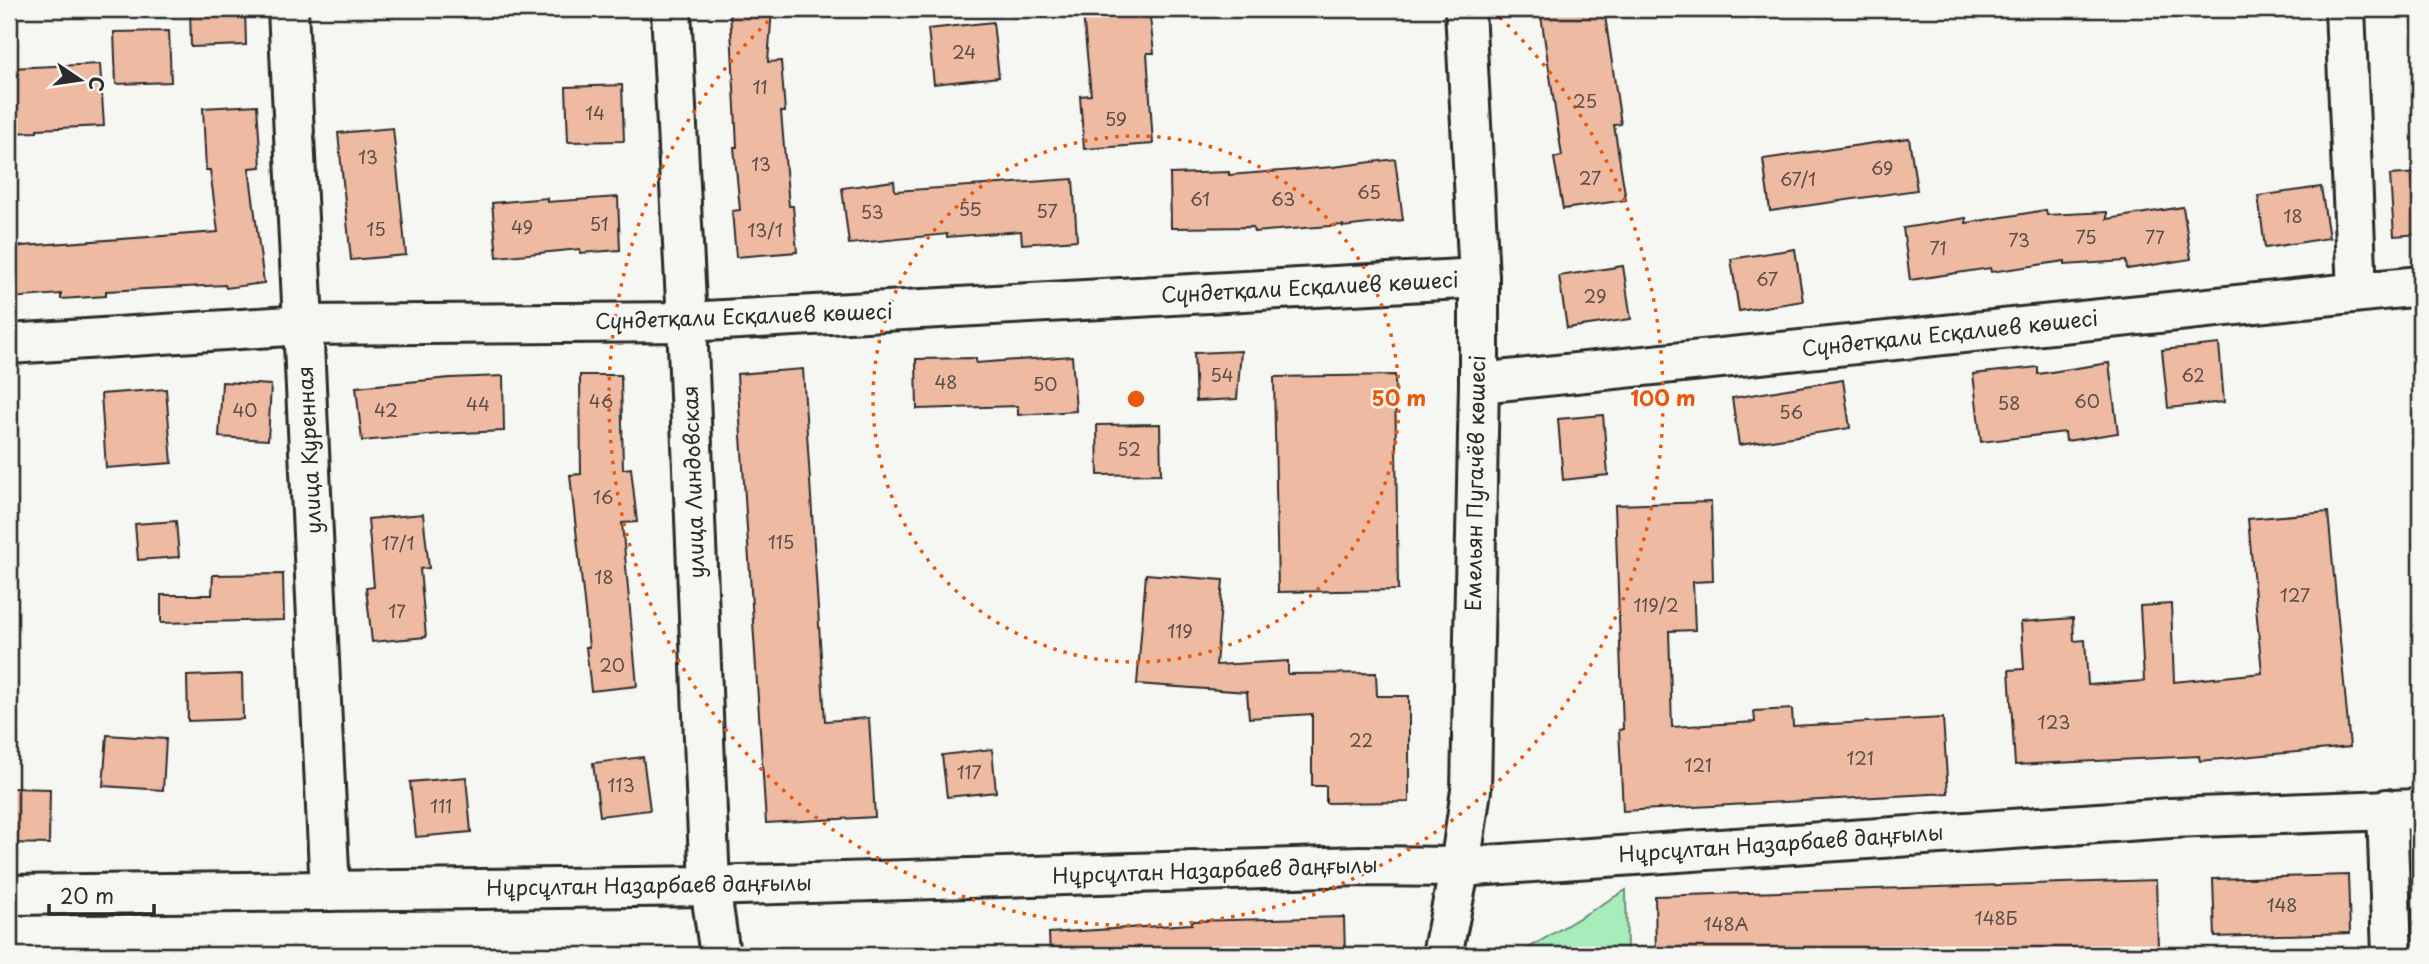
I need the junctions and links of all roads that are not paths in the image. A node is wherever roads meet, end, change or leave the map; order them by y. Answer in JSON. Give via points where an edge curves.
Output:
{"nodes":[{"id":1,"x":288,"y":9,"type":"edge"},
{"id":2,"x":671,"y":9,"type":"edge"},
{"id":3,"x":1465,"y":9,"type":"edge"},
{"id":4,"x":2345,"y":9,"type":"edge"},
{"id":5,"x":1479,"y":278,"type":"junction"},
{"id":6,"x":2420,"y":286,"type":"edge"},
{"id":7,"x":2357,"y":292,"type":"junction"},
{"id":8,"x":687,"y":322,"type":"junction"},
{"id":9,"x":304,"y":324,"type":"junction"},
{"id":10,"x":9,"y":344,"type":"edge"},
{"id":11,"x":1479,"y":383,"type":"junction"},
{"id":12,"x":2403,"y":809,"type":"edge"},
{"id":13,"x":1460,"y":867,"type":"junction"},
{"id":14,"x":710,"y":887,"type":"junction"},
{"id":15,"x":330,"y":891,"type":"junction"},
{"id":16,"x":9,"y":895,"type":"edge"},
{"id":17,"x":720,"y":955,"type":"edge"},
{"id":18,"x":1442,"y":955,"type":"edge"},
{"id":19,"x":2392,"y":955,"type":"edge"}],
"edges":[{"from":1,"to":9,"type":"street","name":"улица Куренная"},
{"from":2,"to":8,"type":"street","name":"улица Линдовская"},
{"from":3,"to":5,"type":"street","name":"Емельян Пугачёв көшесі"},
{"from":4,"to":7,"type":"street"},
{"from":5,"to":8,"type":"street","name":"Сүндетқали Есқалиев көшесі"},
{"from":5,"to":11,"type":"street","name":"Емельян Пугачёв көшесі"},
{"from":6,"to":7,"type":"street","name":"Сүндетқали Есқалиев көшесі"},
{"from":7,"to":11,"type":"street","name":"Сүндетқали Есқалиев көшесі"},
{"from":8,"to":9,"type":"street","name":"Сүндетқали Есқалиев көшесі"},
{"from":8,"to":14,"type":"street","name":"улица Линдовская"},
{"from":9,"to":10,"type":"street","name":"Сүндетқали Есқалиев көшесі"},
{"from":9,"to":15,"type":"street","name":"улица Куренная"},
{"from":11,"to":13,"type":"street","name":"Емельян Пугачёв көшесі","via":[[1471,790]]},
{"from":12,"to":13,"type":"street","name":"Нұрсұлтан Назарбаев даңғылы","via":[[2170,818]]},
{"from":12,"to":19,"type":"street"},
{"from":13,"to":14,"type":"street","name":"Нұрсұлтан Назарбаев даңғылы","via":[[1360,866]]},
{"from":13,"to":18,"type":"street","name":"Емельян Пугачёв көшесі"},
{"from":14,"to":15,"type":"street","name":"Нұрсұлтан Назарбаев даңғылы"},
{"from":14,"to":17,"type":"street","name":"улица Линдовская"},
{"from":15,"to":16,"type":"street","name":"Нұрсұлтан Назарбаев даңғылы"}]}
